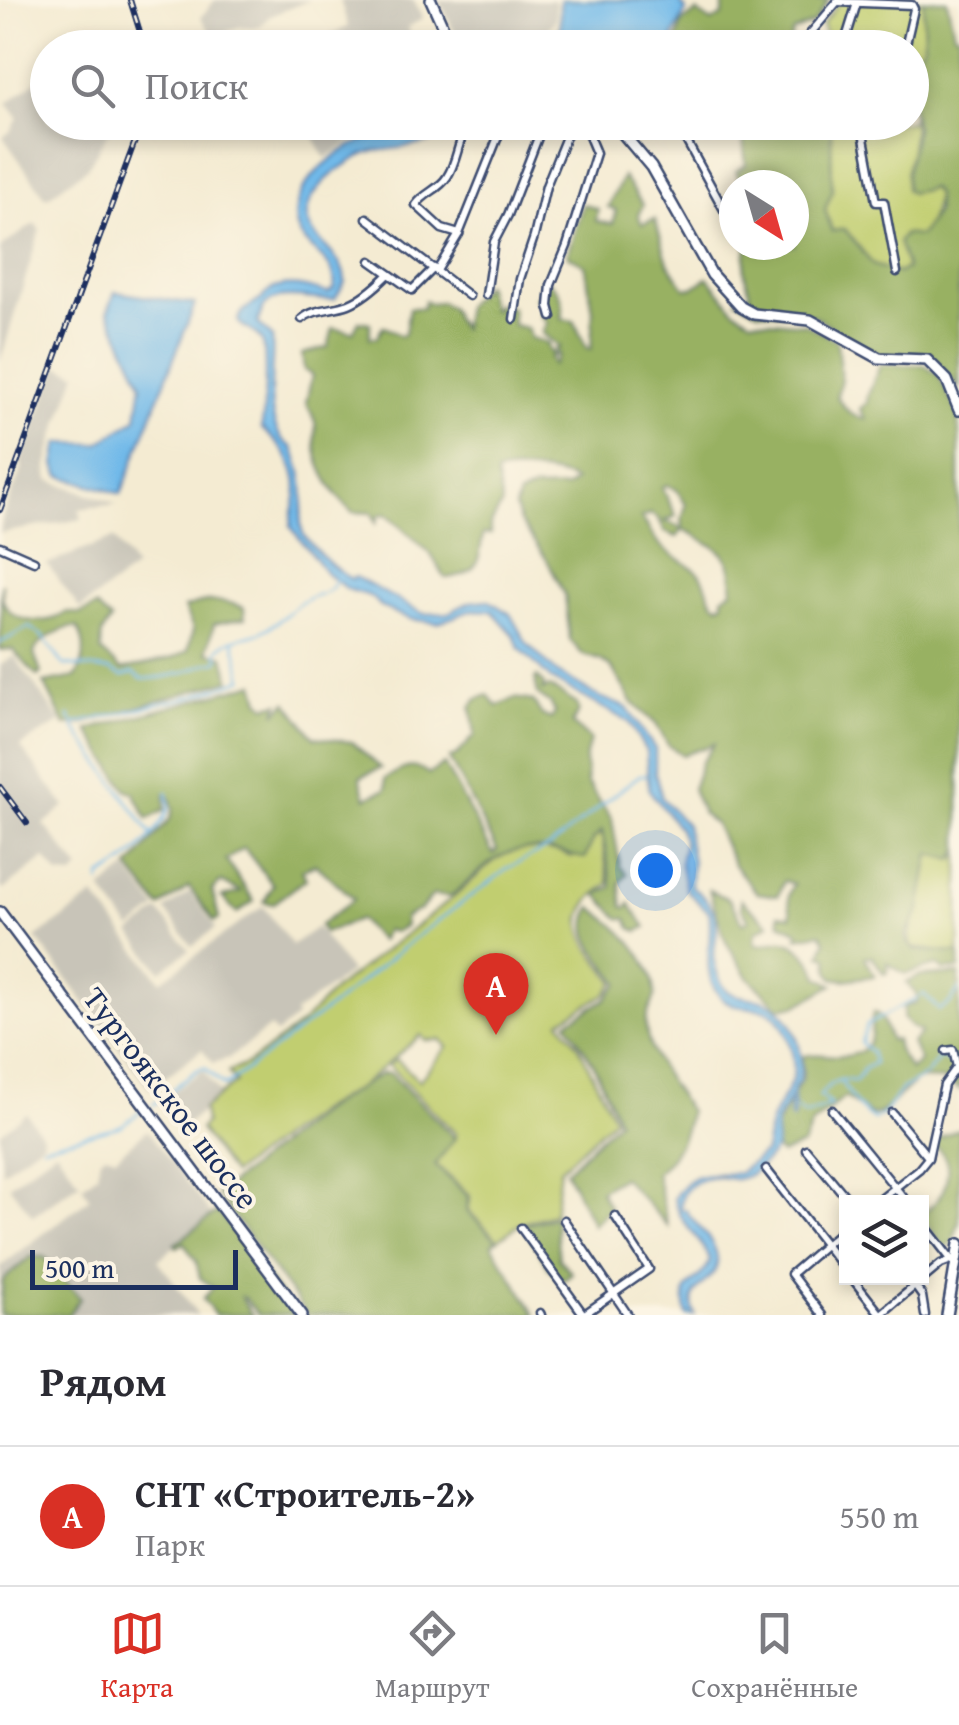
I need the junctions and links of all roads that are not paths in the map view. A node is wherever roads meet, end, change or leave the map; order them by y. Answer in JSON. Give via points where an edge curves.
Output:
{"nodes":[{"id":1,"x":431,"y":0,"type":"edge"},
{"id":2,"x":838,"y":1,"type":"edge"},
{"id":3,"x":858,"y":4,"type":"junction"},
{"id":4,"x":444,"y":30,"type":"edge"},
{"id":5,"x":813,"y":30,"type":"edge"},
{"id":6,"x":849,"y":30,"type":"edge"},
{"id":7,"x":908,"y":30,"type":"edge"},
{"id":8,"x":460,"y":140,"type":"edge"},
{"id":9,"x":497,"y":140,"type":"edge"},
{"id":10,"x":537,"y":140,"type":"edge"},
{"id":11,"x":565,"y":140,"type":"edge"},
{"id":12,"x":591,"y":140,"type":"edge"},
{"id":13,"x":628,"y":140,"type":"edge"},
{"id":14,"x":685,"y":140,"type":"edge"},
{"id":15,"x":864,"y":140,"type":"edge"},
{"id":16,"x":719,"y":201,"type":"edge"},
{"id":17,"x":367,"y":218,"type":"dead end"},
{"id":18,"x":459,"y":234,"type":"junction"},
{"id":19,"x":372,"y":261,"type":"dead end"},
{"id":20,"x":436,"y":269,"type":"junction"},
{"id":21,"x":897,"y":272,"type":"dead end"},
{"id":22,"x":388,"y":274,"type":"junction"},
{"id":23,"x":486,"y":295,"type":"dead end"},
{"id":24,"x":469,"y":296,"type":"dead end"},
{"id":25,"x":552,"y":317,"type":"dead end"},
{"id":26,"x":302,"y":319,"type":"dead end"},
{"id":27,"x":514,"y":319,"type":"dead end"},
{"id":28,"x":959,"y":410,"type":"edge"},
{"id":29,"x":0,"y":546,"type":"edge"},
{"id":30,"x":34,"y":560,"type":"dead end"},
{"id":31,"x":0,"y":912,"type":"edge"},
{"id":32,"x":946,"y":1050,"type":"dead end"},
{"id":33,"x":832,"y":1110,"type":"dead end"},
{"id":34,"x":892,"y":1113,"type":"dead end"},
{"id":35,"x":806,"y":1148,"type":"dead end"},
{"id":36,"x":928,"y":1158,"type":"junction"},
{"id":37,"x":766,"y":1169,"type":"dead end"},
{"id":38,"x":896,"y":1188,"type":"junction"},
{"id":39,"x":844,"y":1195,"type":"edge"},
{"id":40,"x":886,"y":1195,"type":"edge"},
{"id":41,"x":902,"y":1195,"type":"edge"},
{"id":42,"x":614,"y":1216,"type":"dead end"},
{"id":43,"x":564,"y":1220,"type":"dead end"},
{"id":44,"x":521,"y":1228,"type":"dead end"},
{"id":45,"x":929,"y":1230,"type":"edge"},
{"id":46,"x":839,"y":1232,"type":"edge"},
{"id":47,"x":825,"y":1243,"type":"junction"},
{"id":48,"x":959,"y":1244,"type":"edge"},
{"id":49,"x":952,"y":1258,"type":"junction"},
{"id":50,"x":839,"y":1261,"type":"edge"},
{"id":51,"x":929,"y":1275,"type":"edge"},
{"id":52,"x":857,"y":1285,"type":"edge"},
{"id":53,"x":916,"y":1285,"type":"joint"},
{"id":54,"x":614,"y":1293,"type":"junction"},
{"id":55,"x":302,"y":1315,"type":"edge"},
{"id":56,"x":584,"y":1315,"type":"edge"},
{"id":57,"x":628,"y":1315,"type":"edge"},
{"id":58,"x":822,"y":1315,"type":"edge"},
{"id":59,"x":880,"y":1315,"type":"edge"},
{"id":60,"x":925,"y":1315,"type":"edge"},
{"id":61,"x":947,"y":1315,"type":"edge"}],
"edges":[{"from":1,"to":4,"type":"main road"},
{"from":2,"to":3,"type":"street"},
{"from":2,"to":5,"type":"street"},
{"from":3,"to":6,"type":"street"},
{"from":3,"to":7,"type":"street","via":[[914,6]]},
{"from":8,"to":18,"type":"street","via":[[448,176],[416,205],[442,229]]},
{"from":9,"to":18,"type":"street"},
{"from":10,"to":23,"type":"street","via":[[494,242]]},
{"from":11,"to":27,"type":"street","via":[[546,186]]},
{"from":12,"to":25,"type":"street","via":[[596,153],[551,285]]},
{"from":13,"to":28,"type":"main road","via":[[732,300],[754,314],[810,320],[879,358],[927,360],[947,380]]},
{"from":14,"to":16,"type":"street"},
{"from":15,"to":21,"type":"street"},
{"from":17,"to":20,"type":"street"},
{"from":18,"to":20,"type":"street"},
{"from":19,"to":22,"type":"street"},
{"from":20,"to":22,"type":"street","via":[[412,290]]},
{"from":20,"to":24,"type":"street"},
{"from":22,"to":26,"type":"street","via":[[362,298]]},
{"from":29,"to":30,"type":"street"},
{"from":31,"to":55,"type":"main road","name":"Тургоякское шоссе"},
{"from":32,"to":36,"type":"street","via":[[953,1050],[957,1067],[944,1085]]},
{"from":33,"to":38,"type":"street"},
{"from":34,"to":36,"type":"street"},
{"from":35,"to":39,"type":"street"},
{"from":36,"to":38,"type":"street"},
{"from":37,"to":47,"type":"street"},
{"from":38,"to":40,"type":"street"},
{"from":38,"to":41,"type":"street"},
{"from":42,"to":54,"type":"street","via":[[649,1269]]},
{"from":43,"to":54,"type":"street"},
{"from":44,"to":56,"type":"street"},
{"from":45,"to":49,"type":"street"},
{"from":46,"to":47,"type":"street"},
{"from":47,"to":50,"type":"street"},
{"from":47,"to":58,"type":"street","via":[[791,1274]]},
{"from":48,"to":49,"type":"main road"},
{"from":49,"to":51,"type":"street"},
{"from":49,"to":61,"type":"main road"},
{"from":52,"to":59,"type":"street"},
{"from":53,"to":59,"type":"street"},
{"from":53,"to":60,"type":"street"},
{"from":54,"to":56,"type":"street"},
{"from":54,"to":57,"type":"street"}]}
